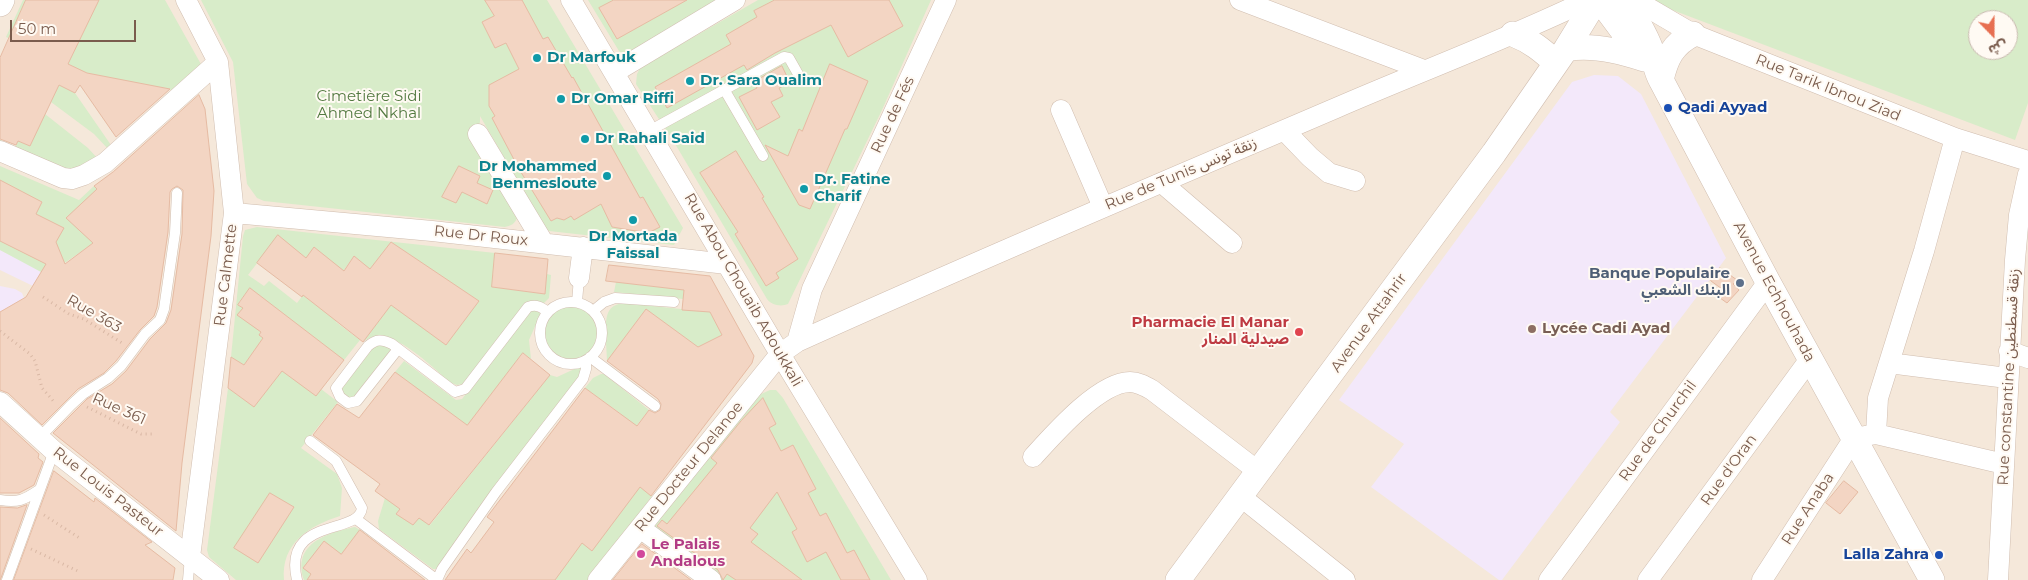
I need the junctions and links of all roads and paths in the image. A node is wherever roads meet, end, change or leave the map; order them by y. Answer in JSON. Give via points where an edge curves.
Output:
{"nodes":[{"id":1,"x":2,"y":0,"type":"edge"},
{"id":2,"x":186,"y":0,"type":"edge"},
{"id":3,"x":571,"y":0,"type":"edge"},
{"id":4,"x":736,"y":0,"type":"edge"},
{"id":5,"x":946,"y":0,"type":"edge"},
{"id":6,"x":1240,"y":0,"type":"edge"},
{"id":7,"x":1636,"y":0,"type":"edge"},
{"id":8,"x":1603,"y":2,"type":"edge"},
{"id":9,"x":0,"y":4,"type":"edge"},
{"id":10,"x":1513,"y":34,"type":"junction"},
{"id":11,"x":1693,"y":34,"type":"junction"},
{"id":12,"x":1561,"y":56,"type":"junction"},
{"id":13,"x":218,"y":62,"type":"junction"},
{"id":14,"x":1653,"y":69,"type":"junction"},
{"id":15,"x":1424,"y":70,"type":"junction"},
{"id":16,"x":615,"y":72,"type":"junction"},
{"id":17,"x":802,"y":81,"type":"dead end"},
{"id":18,"x":724,"y":89,"type":"junction"},
{"id":19,"x":1061,"y":110,"type":"dead end"},
{"id":20,"x":1284,"y":130,"type":"junction"},
{"id":21,"x":649,"y":131,"type":"junction"},
{"id":22,"x":478,"y":134,"type":"dead end"},
{"id":23,"x":1955,"y":138,"type":"junction"},
{"id":24,"x":0,"y":151,"type":"edge"},
{"id":25,"x":763,"y":156,"type":"dead end"},
{"id":26,"x":2028,"y":160,"type":"edge"},
{"id":27,"x":2028,"y":174,"type":"edge"},
{"id":28,"x":1355,"y":180,"type":"dead end"},
{"id":29,"x":1162,"y":183,"type":"junction"},
{"id":30,"x":177,"y":193,"type":"dead end"},
{"id":31,"x":1103,"y":206,"type":"junction"},
{"id":32,"x":234,"y":213,"type":"junction"},
{"id":33,"x":543,"y":242,"type":"junction"},
{"id":34,"x":1232,"y":243,"type":"dead end"},
{"id":35,"x":583,"y":247,"type":"junction"},
{"id":36,"x":2021,"y":263,"type":"edge"},
{"id":37,"x":727,"y":264,"type":"junction"},
{"id":38,"x":579,"y":278,"type":"joint"},
{"id":39,"x":1768,"y":282,"type":"junction"},
{"id":40,"x":43,"y":297,"type":"dead end"},
{"id":41,"x":577,"y":302,"type":"junction"},
{"id":42,"x":674,"y":302,"type":"dead end"},
{"id":43,"x":593,"y":311,"type":"junction"},
{"id":44,"x":548,"y":312,"type":"junction"},
{"id":45,"x":0,"y":331,"type":"edge"},
{"id":46,"x":797,"y":342,"type":"junction"},
{"id":47,"x":398,"y":349,"type":"junction"},
{"id":48,"x":134,"y":350,"type":"junction"},
{"id":49,"x":2009,"y":351,"type":"junction"},
{"id":50,"x":780,"y":354,"type":"junction"},
{"id":51,"x":2028,"y":358,"type":"edge"},
{"id":52,"x":588,"y":359,"type":"junction"},
{"id":53,"x":1810,"y":359,"type":"junction"},
{"id":54,"x":1889,"y":363,"type":"junction"},
{"id":55,"x":2007,"y":378,"type":"junction"},
{"id":56,"x":0,"y":402,"type":"edge"},
{"id":57,"x":75,"y":402,"type":"junction"},
{"id":58,"x":655,"y":406,"type":"dead end"},
{"id":59,"x":64,"y":412,"type":"junction"},
{"id":60,"x":154,"y":434,"type":"dead end"},
{"id":61,"x":1865,"y":436,"type":"junction"},
{"id":62,"x":310,"y":441,"type":"dead end"},
{"id":63,"x":47,"y":444,"type":"junction"},
{"id":64,"x":1032,"y":457,"type":"dead end"},
{"id":65,"x":2004,"y":464,"type":"junction"},
{"id":66,"x":1259,"y":472,"type":"junction"},
{"id":67,"x":39,"y":490,"type":"junction"},
{"id":68,"x":1240,"y":496,"type":"junction"},
{"id":69,"x":0,"y":500,"type":"edge"},
{"id":70,"x":33,"y":508,"type":"junction"},
{"id":71,"x":356,"y":519,"type":"junction"},
{"id":72,"x":640,"y":528,"type":"junction"},
{"id":73,"x":82,"y":539,"type":"dead end"},
{"id":74,"x":19,"y":544,"type":"junction"},
{"id":75,"x":190,"y":557,"type":"junction"},
{"id":76,"x":80,"y":572,"type":"dead end"},
{"id":77,"x":7,"y":580,"type":"edge"},
{"id":78,"x":188,"y":580,"type":"edge"},
{"id":79,"x":219,"y":580,"type":"edge"},
{"id":80,"x":297,"y":580,"type":"edge"},
{"id":81,"x":437,"y":580,"type":"edge"},
{"id":82,"x":598,"y":580,"type":"edge"},
{"id":83,"x":710,"y":580,"type":"edge"},
{"id":84,"x":917,"y":580,"type":"edge"},
{"id":85,"x":1178,"y":580,"type":"edge"},
{"id":86,"x":1346,"y":580,"type":"edge"},
{"id":87,"x":1549,"y":580,"type":"edge"},
{"id":88,"x":1648,"y":580,"type":"edge"},
{"id":89,"x":1762,"y":580,"type":"edge"},
{"id":90,"x":1932,"y":580,"type":"edge"},
{"id":91,"x":1998,"y":580,"type":"edge"}],
"edges":[{"from":1,"to":9,"type":"street"},
{"from":2,"to":13,"type":"street","name":"Rue Calmette"},
{"from":3,"to":16,"type":"street","name":"Rue Abou Chouaib Adoukkali"},
{"from":4,"to":16,"type":"street"},
{"from":5,"to":46,"type":"street","name":"Rue de Fés","via":[[812,289]]},
{"from":6,"to":15,"type":"street"},
{"from":7,"to":11,"type":"street","name":"Rue Tarik Ibnou Ziad"},
{"from":8,"to":10,"type":"street","name":"Rue de Tunis زنقة تونس"},
{"from":8,"to":12,"type":"street","name":"Avenue Attahrir"},
{"from":8,"to":14,"type":"street","name":"Avenue Echhouhada","via":[[1648,42]]},
{"from":10,"to":12,"type":"street"},
{"from":10,"to":15,"type":"street","name":"Rue de Tunis زنقة تونس"},
{"from":11,"to":14,"type":"street","via":[[1684,38]]},
{"from":11,"to":23,"type":"street","name":"Rue Tarik Ibnou Ziad"},
{"from":12,"to":14,"type":"street","via":[[1578,47],[1604,49]]},
{"from":12,"to":66,"type":"street","name":"Avenue Attahrir","via":[[1488,161]]},
{"from":13,"to":24,"type":"street","via":[[107,162],[84,175],[63,178]]},
{"from":13,"to":32,"type":"street","name":"Rue Calmette"},
{"from":14,"to":39,"type":"street","name":"Avenue Echhouhada"},
{"from":15,"to":20,"type":"street","name":"Rue de Tunis زنقة تونس"},
{"from":16,"to":21,"type":"street","name":"Rue Abou Chouaib Adoukkali"},
{"from":17,"to":18,"type":"lane","via":[[789,58],[784,57]]},
{"from":18,"to":21,"type":"lane"},
{"from":18,"to":25,"type":"lane"},
{"from":19,"to":31,"type":"street"},
{"from":20,"to":28,"type":"street","via":[[1329,173]]},
{"from":20,"to":29,"type":"street","name":"Rue de Tunis زنقة تونس"},
{"from":21,"to":37,"type":"street","name":"Rue Abou Chouaib Adoukkali"},
{"from":22,"to":33,"type":"street"},
{"from":23,"to":26,"type":"street","name":"Rue Tarik Ibnou Ziad"},
{"from":23,"to":54,"type":"street"},
{"from":27,"to":36,"type":"street","name":"Rue constantine زنقة قسطنطين","via":[[2019,215]]},
{"from":29,"to":31,"type":"street","name":"Rue de Tunis زنقة تونس"},
{"from":29,"to":34,"type":"street"},
{"from":30,"to":48,"type":"lane","via":[[175,234],[164,309],[160,320]]},
{"from":31,"to":46,"type":"street","name":"Rue de Tunis زنقة تونس"},
{"from":32,"to":33,"type":"street","name":"Rue Dr Roux"},
{"from":32,"to":75,"type":"street","name":"Rue Calmette"},
{"from":33,"to":35,"type":"street","name":"Rue Dr Roux"},
{"from":35,"to":37,"type":"street","name":"Rue Dr Roux"},
{"from":35,"to":38,"type":"street"},
{"from":36,"to":49,"type":"street","name":"Rue constantine زنقة قسطنطين"},
{"from":37,"to":50,"type":"street","name":"Rue Abou Chouaib Adoukkali"},
{"from":38,"to":41,"type":"lane"},
{"from":39,"to":53,"type":"street","name":"Avenue Echhouhada"},
{"from":39,"to":87,"type":"street","name":"Rue de Churchil"},
{"from":40,"to":48,"type":"path","name":"Rue 363"},
{"from":41,"to":43,"type":"lane"},
{"from":41,"to":44,"type":"lane","via":[[561,303]]},
{"from":42,"to":43,"type":"lane","via":[[615,298]]},
{"from":43,"to":52,"type":"lane","via":[[602,326],[602,336],[600,346]]},
{"from":44,"to":47,"type":"lane","via":[[538,306],[528,307],[460,392],[455,392]]},
{"from":44,"to":52,"type":"lane","via":[[540,325],[539,335],[547,354],[565,364]]},
{"from":45,"to":59,"type":"path","via":[[36,361],[42,388]]},
{"from":46,"to":50,"type":"street","name":"Rue de Tunis زنقة تونس"},
{"from":47,"to":47,"type":"lane","via":[[386,340],[368,346],[336,388],[340,397],[348,403],[357,401]]},
{"from":48,"to":57,"type":"lane","via":[[108,378]]},
{"from":49,"to":51,"type":"street"},
{"from":49,"to":55,"type":"street","name":"Rue constantine زنقة قسطنطين"},
{"from":50,"to":72,"type":"street","name":"Rue Docteur Delanoe"},
{"from":50,"to":84,"type":"street","name":"Rue Abou Chouaib Adoukkali"},
{"from":52,"to":58,"type":"lane"},
{"from":52,"to":81,"type":"lane","via":[[583,379],[496,492]]},
{"from":53,"to":61,"type":"street","name":"Avenue Echhouhada"},
{"from":53,"to":88,"type":"street","name":"Rue d'Oran"},
{"from":54,"to":55,"type":"street"},
{"from":54,"to":61,"type":"street"},
{"from":55,"to":65,"type":"street","name":"Rue constantine زنقة قسطنطين"},
{"from":56,"to":63,"type":"street","name":"Rue Louis Pasteur"},
{"from":57,"to":59,"type":"lane"},
{"from":57,"to":60,"type":"path","name":"Rue 361","via":[[141,434]]},
{"from":59,"to":63,"type":"lane"},
{"from":61,"to":65,"type":"street"},
{"from":61,"to":89,"type":"street","name":"Rue Anaba"},
{"from":61,"to":90,"type":"street","name":"Avenue Echhouhada"},
{"from":62,"to":71,"type":"lane","via":[[336,461],[362,508]]},
{"from":63,"to":67,"type":"lane"},
{"from":63,"to":75,"type":"street","name":"Rue Louis Pasteur"},
{"from":64,"to":66,"type":"street","via":[[1101,392],[1130,382],[1152,390]]},
{"from":65,"to":91,"type":"street","name":"Rue constantine زنقة قسطنطين"},
{"from":66,"to":68,"type":"street","name":"Avenue Attahrir"},
{"from":67,"to":69,"type":"lane","via":[[13,502]]},
{"from":67,"to":70,"type":"lane"},
{"from":68,"to":85,"type":"street","name":"Avenue Attahrir"},
{"from":68,"to":86,"type":"street"},
{"from":70,"to":73,"type":"path"},
{"from":70,"to":74,"type":"lane"},
{"from":71,"to":80,"type":"lane","via":[[309,536],[300,545],[294,570]]},
{"from":71,"to":81,"type":"lane"},
{"from":72,"to":82,"type":"street","name":"Rue Docteur Delanoe"},
{"from":72,"to":83,"type":"street"},
{"from":74,"to":76,"type":"path"},
{"from":74,"to":77,"type":"lane"},
{"from":75,"to":78,"type":"lane"},
{"from":75,"to":79,"type":"street","name":"Rue Louis Pasteur"}]}
